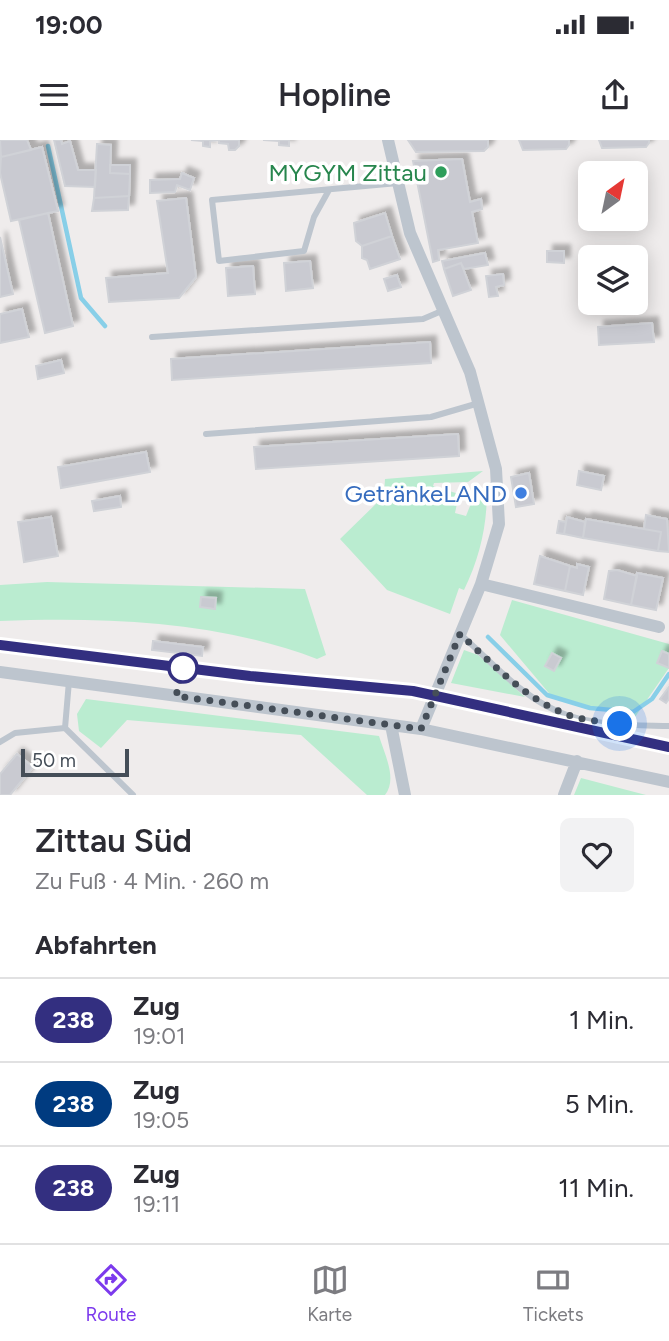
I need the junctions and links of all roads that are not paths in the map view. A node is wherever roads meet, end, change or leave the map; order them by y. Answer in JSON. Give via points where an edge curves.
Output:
{"nodes":[{"id":1,"x":388,"y":140,"type":"edge"},
{"id":2,"x":398,"y":183,"type":"junction"},
{"id":3,"x":329,"y":190,"type":"junction"},
{"id":4,"x":444,"y":310,"type":"junction"},
{"id":5,"x":152,"y":337,"type":"dead end"},
{"id":6,"x":479,"y":403,"type":"junction"},
{"id":7,"x":206,"y":434,"type":"dead end"},
{"id":8,"x":481,"y":584,"type":"junction"},
{"id":9,"x":659,"y":627,"type":"dead end"},
{"id":10,"x":460,"y":634,"type":"junction"},
{"id":11,"x":0,"y":672,"type":"edge"},
{"id":12,"x":69,"y":681,"type":"junction"},
{"id":13,"x":391,"y":725,"type":"junction"},
{"id":14,"x":669,"y":726,"type":"edge"},
{"id":15,"x":65,"y":728,"type":"junction"},
{"id":16,"x":421,"y":729,"type":"junction"},
{"id":17,"x":0,"y":742,"type":"edge"},
{"id":18,"x":577,"y":761,"type":"junction"},
{"id":19,"x":669,"y":782,"type":"edge"},
{"id":20,"x":134,"y":795,"type":"edge"},
{"id":21,"x":405,"y":795,"type":"edge"},
{"id":22,"x":564,"y":795,"type":"edge"}],
"edges":[{"from":1,"to":2,"type":"street"},
{"from":2,"to":3,"type":"lane"},
{"from":2,"to":4,"type":"street","via":[[410,233]]},
{"from":3,"to":3,"type":"lane","via":[[212,200],[219,261],[304,251],[314,217]]},
{"from":4,"to":5,"type":"lane","via":[[423,319]]},
{"from":4,"to":6,"type":"street"},
{"from":6,"to":7,"type":"lane","via":[[431,417]]},
{"from":6,"to":8,"type":"street","via":[[496,468],[499,524]]},
{"from":8,"to":9,"type":"street"},
{"from":8,"to":10,"type":"street"},
{"from":10,"to":14,"type":"lane","via":[[525,692],[568,716]]},
{"from":10,"to":16,"type":"street"},
{"from":11,"to":12,"type":"street"},
{"from":12,"to":13,"type":"street"},
{"from":12,"to":15,"type":"lane"},
{"from":13,"to":16,"type":"street"},
{"from":13,"to":21,"type":"street"},
{"from":15,"to":17,"type":"lane","via":[[15,733]]},
{"from":15,"to":20,"type":"lane"},
{"from":16,"to":18,"type":"street"},
{"from":18,"to":19,"type":"street"},
{"from":18,"to":22,"type":"street"}]}
